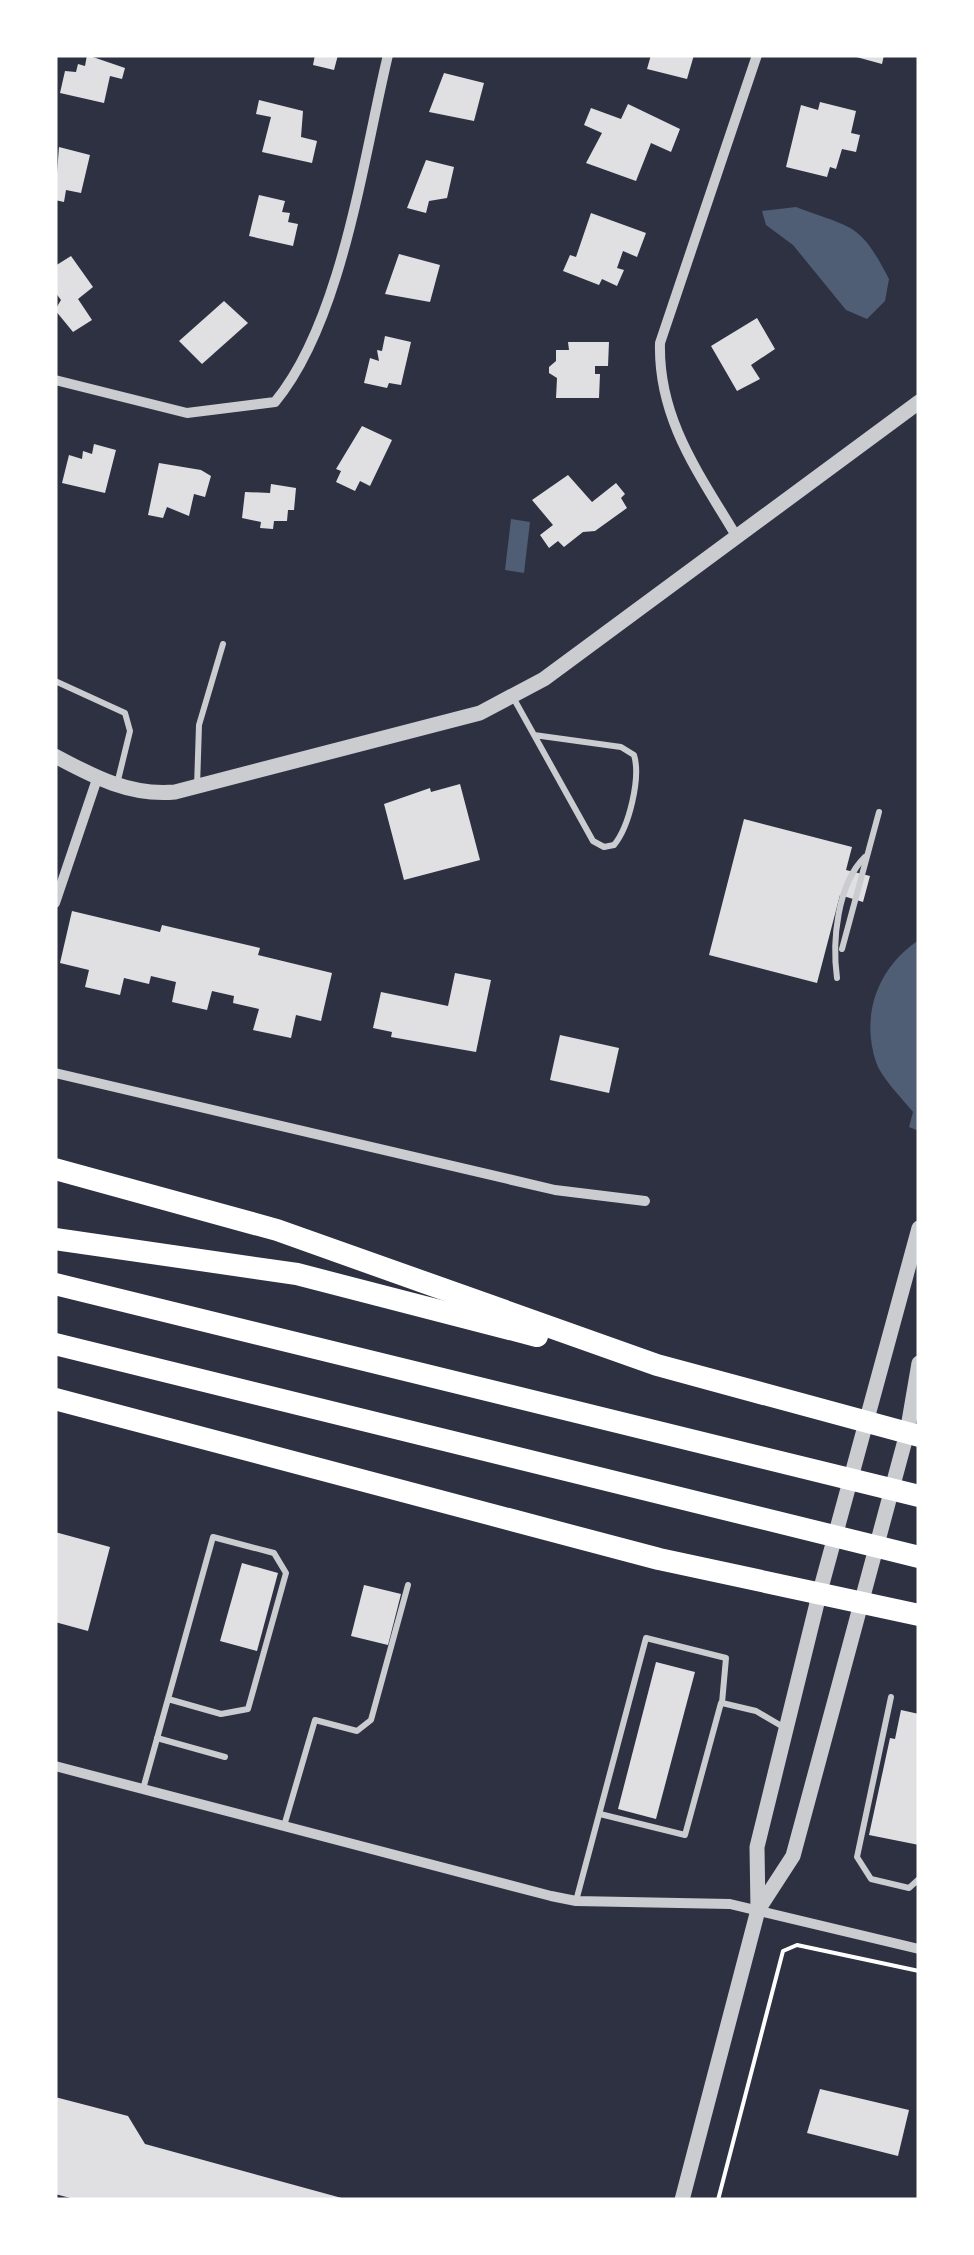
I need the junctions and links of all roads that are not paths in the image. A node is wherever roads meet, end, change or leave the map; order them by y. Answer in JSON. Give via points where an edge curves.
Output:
{"nodes":[{"id":1,"x":388,"y":55,"type":"edge"},
{"id":2,"x":758,"y":55,"type":"edge"},
{"id":3,"x":55,"y":380,"type":"edge"},
{"id":4,"x":919,"y":402,"type":"edge"},
{"id":5,"x":735,"y":534,"type":"junction"},
{"id":6,"x":222,"y":644,"type":"dead end"},
{"id":7,"x":55,"y":681,"type":"edge"},
{"id":8,"x":513,"y":698,"type":"junction"},
{"id":9,"x":534,"y":734,"type":"junction"},
{"id":10,"x":55,"y":756,"type":"edge"},
{"id":11,"x":97,"y":779,"type":"junction"},
{"id":12,"x":117,"y":785,"type":"junction"},
{"id":13,"x":198,"y":788,"type":"junction"},
{"id":14,"x":879,"y":812,"type":"dead end"},
{"id":15,"x":867,"y":854,"type":"junction"},
{"id":16,"x":55,"y":902,"type":"edge"},
{"id":17,"x":842,"y":949,"type":"dead end"},
{"id":18,"x":838,"y":978,"type":"dead end"},
{"id":19,"x":55,"y":1073,"type":"edge"},
{"id":20,"x":55,"y":1168,"type":"edge"},
{"id":21,"x":644,"y":1201,"type":"dead end"},
{"id":22,"x":919,"y":1228,"type":"edge"},
{"id":23,"x":55,"y":1239,"type":"edge"},
{"id":24,"x":55,"y":1284,"type":"edge"},
{"id":25,"x":55,"y":1344,"type":"edge"},
{"id":26,"x":919,"y":1363,"type":"edge"},
{"id":27,"x":657,"y":1364,"type":"junction"},
{"id":28,"x":55,"y":1399,"type":"edge"},
{"id":29,"x":867,"y":1424,"type":"junction"},
{"id":30,"x":913,"y":1435,"type":"edge"},
{"id":31,"x":919,"y":1496,"type":"edge"},
{"id":32,"x":919,"y":1557,"type":"edge"},
{"id":33,"x":408,"y":1585,"type":"dead end"},
{"id":34,"x":818,"y":1594,"type":"junction"},
{"id":35,"x":862,"y":1604,"type":"junction"},
{"id":36,"x":919,"y":1614,"type":"edge"},
{"id":37,"x":891,"y":1697,"type":"dead end"},
{"id":38,"x":168,"y":1700,"type":"junction"},
{"id":39,"x":722,"y":1703,"type":"junction"},
{"id":40,"x":786,"y":1729,"type":"junction"},
{"id":41,"x":157,"y":1738,"type":"junction"},
{"id":42,"x":225,"y":1757,"type":"dead end"},
{"id":43,"x":55,"y":1766,"type":"edge"},
{"id":44,"x":143,"y":1789,"type":"junction"},
{"id":45,"x":600,"y":1814,"type":"junction"},
{"id":46,"x":284,"y":1826,"type":"junction"},
{"id":47,"x":919,"y":1879,"type":"edge"},
{"id":48,"x":576,"y":1901,"type":"junction"},
{"id":49,"x":758,"y":1910,"type":"junction"},
{"id":50,"x":919,"y":1949,"type":"edge"},
{"id":51,"x":682,"y":2200,"type":"edge"}],
"edges":[{"from":1,"to":3,"type":"street","via":[[320,326],[275,402],[167,410]]},
{"from":2,"to":5,"type":"street","via":[[660,343],[667,411]]},
{"from":4,"to":5,"type":"street"},
{"from":5,"to":8,"type":"street"},
{"from":6,"to":13,"type":"lane","via":[[199,725]]},
{"from":7,"to":12,"type":"lane","via":[[125,713],[130,731]]},
{"from":8,"to":9,"type":"lane"},
{"from":8,"to":13,"type":"street","via":[[480,713]]},
{"from":9,"to":9,"type":"lane","via":[[592,841],[614,845],[629,806],[634,755]]},
{"from":10,"to":11,"type":"street"},
{"from":11,"to":12,"type":"street"},
{"from":11,"to":16,"type":"street"},
{"from":12,"to":13,"type":"street","via":[[155,794]]},
{"from":14,"to":15,"type":"lane"},
{"from":15,"to":17,"type":"lane"},
{"from":15,"to":18,"type":"lane","via":[[853,868],[833,946]]},
{"from":19,"to":21,"type":"street","via":[[555,1190]]},
{"from":20,"to":27,"type":"highway","via":[[278,1230]]},
{"from":22,"to":29,"type":"street"},
{"from":23,"to":27,"type":"highway","via":[[297,1274]]},
{"from":24,"to":31,"type":"highway"},
{"from":25,"to":32,"type":"highway"},
{"from":26,"to":30,"type":"street"},
{"from":27,"to":29,"type":"highway"},
{"from":28,"to":34,"type":"highway","via":[[527,1526]]},
{"from":29,"to":30,"type":"highway"},
{"from":29,"to":34,"type":"street"},
{"from":30,"to":35,"type":"street"},
{"from":33,"to":46,"type":"lane","via":[[371,1720],[356,1731],[316,1720]]},
{"from":34,"to":35,"type":"highway"},
{"from":34,"to":40,"type":"street"},
{"from":35,"to":36,"type":"highway"},
{"from":35,"to":49,"type":"street","via":[[793,1856]]},
{"from":37,"to":47,"type":"lane","via":[[857,1858],[871,1879],[909,1888]]},
{"from":38,"to":38,"type":"lane","via":[[213,1537],[274,1553],[286,1573],[248,1709],[220,1714]]},
{"from":38,"to":41,"type":"lane"},
{"from":39,"to":40,"type":"lane","via":[[756,1710]]},
{"from":39,"to":45,"type":"lane","via":[[685,1835]]},
{"from":39,"to":45,"type":"lane","via":[[726,1658],[646,1638]]},
{"from":40,"to":49,"type":"street","via":[[757,1846]]},
{"from":41,"to":42,"type":"lane"},
{"from":41,"to":44,"type":"lane"},
{"from":43,"to":44,"type":"street"},
{"from":44,"to":46,"type":"street"},
{"from":45,"to":48,"type":"lane"},
{"from":46,"to":48,"type":"street"},
{"from":48,"to":49,"type":"street"},
{"from":49,"to":50,"type":"street"},
{"from":49,"to":51,"type":"street"}]}
